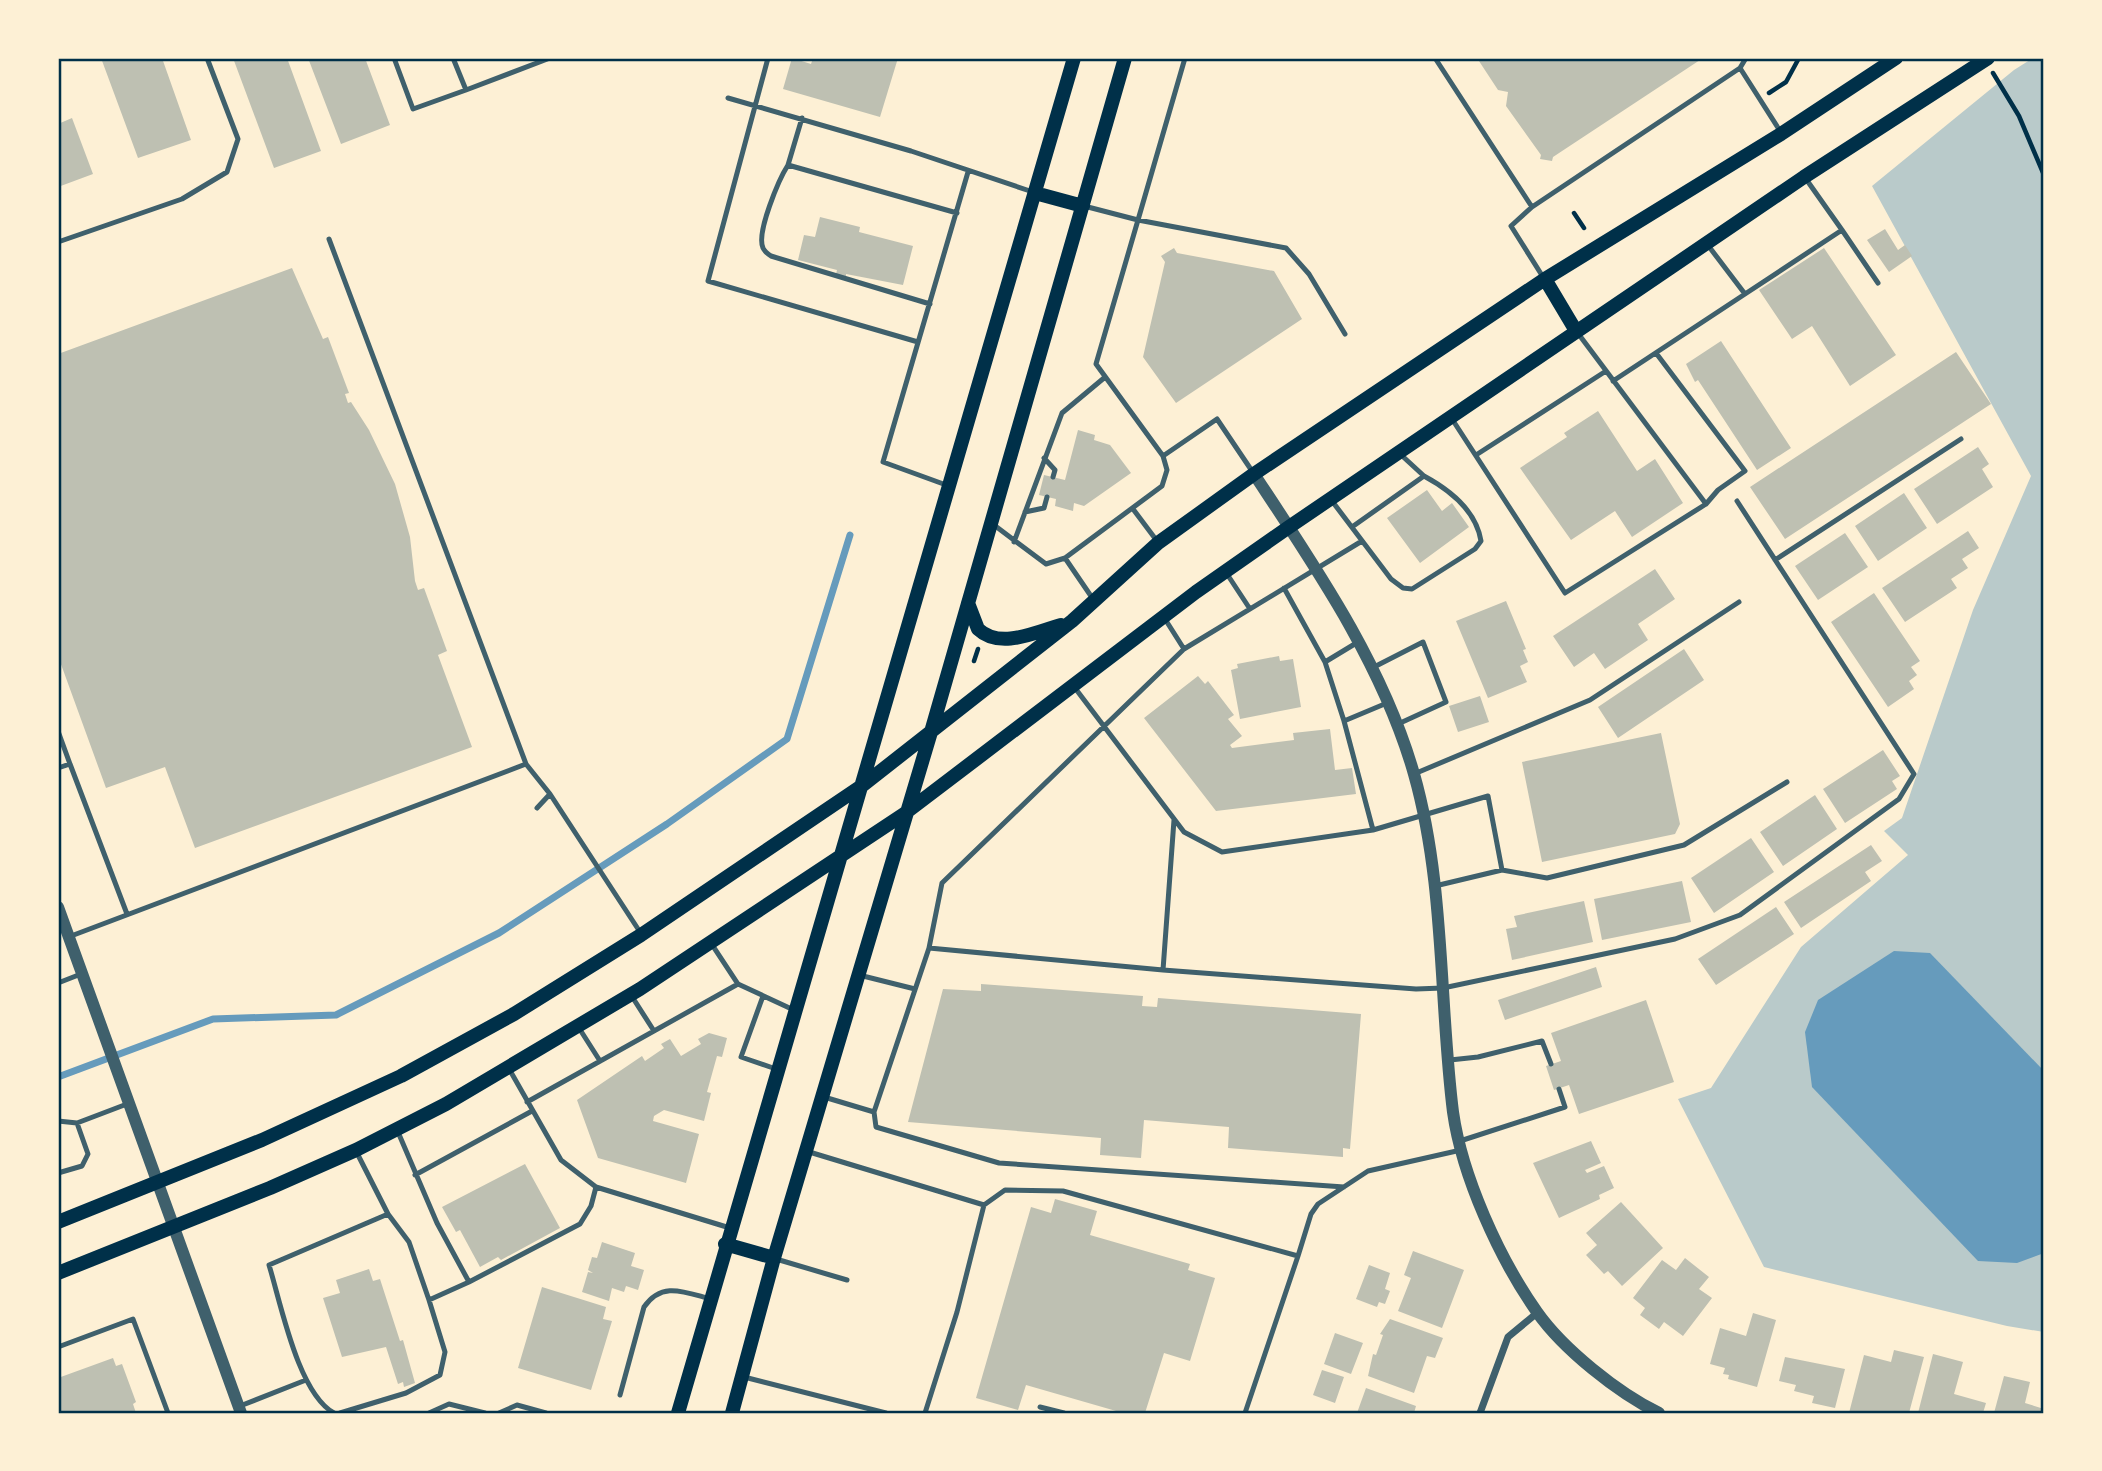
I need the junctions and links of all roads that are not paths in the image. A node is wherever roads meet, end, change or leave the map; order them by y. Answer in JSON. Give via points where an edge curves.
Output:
{"nodes":[{"id":1,"x":207,"y":58,"type":"edge"},
{"id":2,"x":394,"y":58,"type":"edge"},
{"id":3,"x":453,"y":58,"type":"edge"},
{"id":4,"x":550,"y":58,"type":"edge"},
{"id":5,"x":768,"y":58,"type":"edge"},
{"id":6,"x":1074,"y":58,"type":"edge"},
{"id":7,"x":1125,"y":58,"type":"edge"},
{"id":8,"x":1185,"y":58,"type":"edge"},
{"id":9,"x":1435,"y":58,"type":"edge"},
{"id":10,"x":1746,"y":58,"type":"edge"},
{"id":11,"x":1896,"y":58,"type":"edge"},
{"id":12,"x":1989,"y":64,"type":"edge"},
{"id":13,"x":1740,"y":68,"type":"junction"},
{"id":14,"x":466,"y":90,"type":"junction"},
{"id":15,"x":728,"y":98,"type":"dead end"},
{"id":16,"x":755,"y":106,"type":"junction"},
{"id":17,"x":802,"y":118,"type":"junction"},
{"id":18,"x":1782,"y":134,"type":"junction"},
{"id":19,"x":789,"y":165,"type":"junction"},
{"id":20,"x":968,"y":173,"type":"junction"},
{"id":21,"x":1804,"y":177,"type":"junction"},
{"id":22,"x":1035,"y":193,"type":"junction"},
{"id":23,"x":1083,"y":206,"type":"junction"},
{"id":24,"x":1532,"y":207,"type":"junction"},
{"id":25,"x":957,"y":213,"type":"junction"},
{"id":26,"x":1138,"y":220,"type":"junction"},
{"id":27,"x":1842,"y":230,"type":"junction"},
{"id":28,"x":329,"y":239,"type":"dead end"},
{"id":29,"x":58,"y":243,"type":"edge"},
{"id":30,"x":1706,"y":243,"type":"junction"},
{"id":31,"x":1545,"y":279,"type":"junction"},
{"id":32,"x":1878,"y":283,"type":"dead end"},
{"id":33,"x":1745,"y":294,"type":"junction"},
{"id":34,"x":930,"y":304,"type":"junction"},
{"id":35,"x":1576,"y":331,"type":"junction"},
{"id":36,"x":1345,"y":334,"type":"dead end"},
{"id":37,"x":918,"y":342,"type":"junction"},
{"id":38,"x":1656,"y":353,"type":"junction"},
{"id":39,"x":1606,"y":371,"type":"junction"},
{"id":40,"x":1104,"y":377,"type":"junction"},
{"id":41,"x":1613,"y":381,"type":"junction"},
{"id":42,"x":1451,"y":416,"type":"junction"},
{"id":43,"x":1961,"y":439,"type":"dead end"},
{"id":44,"x":1398,"y":452,"type":"junction"},
{"id":45,"x":1476,"y":455,"type":"junction"},
{"id":46,"x":1163,"y":456,"type":"junction"},
{"id":47,"x":1044,"y":458,"type":"junction"},
{"id":48,"x":1254,"y":474,"type":"junction"},
{"id":49,"x":1424,"y":476,"type":"junction"},
{"id":50,"x":1053,"y":477,"type":"dead end"},
{"id":51,"x":951,"y":487,"type":"junction"},
{"id":52,"x":1047,"y":497,"type":"dead end"},
{"id":53,"x":1330,"y":498,"type":"junction"},
{"id":54,"x":1737,"y":500,"type":"dead end"},
{"id":55,"x":1706,"y":504,"type":"junction"},
{"id":56,"x":1133,"y":509,"type":"junction"},
{"id":57,"x":1025,"y":512,"type":"junction"},
{"id":58,"x":991,"y":522,"type":"junction"},
{"id":59,"x":1289,"y":527,"type":"junction"},
{"id":60,"x":1352,"y":527,"type":"junction"},
{"id":61,"x":1362,"y":541,"type":"junction"},
{"id":62,"x":1014,"y":542,"type":"junction"},
{"id":63,"x":1158,"y":543,"type":"junction"},
{"id":64,"x":1065,"y":558,"type":"junction"},
{"id":65,"x":1776,"y":560,"type":"junction"},
{"id":66,"x":1317,"y":569,"type":"junction"},
{"id":67,"x":1225,"y":572,"type":"junction"},
{"id":68,"x":1284,"y":588,"type":"junction"},
{"id":69,"x":1095,"y":601,"type":"junction"},
{"id":70,"x":1739,"y":602,"type":"dead end"},
{"id":71,"x":968,"y":603,"type":"junction"},
{"id":72,"x":1250,"y":609,"type":"junction"},
{"id":73,"x":1163,"y":616,"type":"junction"},
{"id":74,"x":1072,"y":621,"type":"junction"},
{"id":75,"x":1358,"y":642,"type":"junction"},
{"id":76,"x":1184,"y":649,"type":"junction"},
{"id":77,"x":1325,"y":662,"type":"junction"},
{"id":78,"x":1371,"y":668,"type":"junction"},
{"id":79,"x":1073,"y":685,"type":"junction"},
{"id":80,"x":1388,"y":703,"type":"junction"},
{"id":81,"x":1344,"y":721,"type":"junction"},
{"id":82,"x":1104,"y":723,"type":"junction"},
{"id":83,"x":1397,"y":724,"type":"junction"},
{"id":84,"x":58,"y":731,"type":"edge"},
{"id":85,"x":932,"y":732,"type":"junction"},
{"id":86,"x":70,"y":764,"type":"junction"},
{"id":87,"x":526,"y":764,"type":"junction"},
{"id":88,"x":58,"y":768,"type":"edge"},
{"id":89,"x":1414,"y":774,"type":"junction"},
{"id":90,"x":1787,"y":782,"type":"dead end"},
{"id":91,"x":863,"y":785,"type":"junction"},
{"id":92,"x":550,"y":794,"type":"junction"},
{"id":93,"x":537,"y":808,"type":"dead end"},
{"id":94,"x":905,"y":814,"type":"junction"},
{"id":95,"x":1424,"y":816,"type":"junction"},
{"id":96,"x":1174,"y":820,"type":"junction"},
{"id":97,"x":1373,"y":830,"type":"junction"},
{"id":98,"x":843,"y":855,"type":"junction"},
{"id":99,"x":1502,"y":870,"type":"junction"},
{"id":100,"x":1433,"y":887,"type":"junction"},
{"id":101,"x":58,"y":907,"type":"edge"},
{"id":102,"x":127,"y":914,"type":"junction"},
{"id":103,"x":641,"y":935,"type":"junction"},
{"id":104,"x":69,"y":937,"type":"junction"},
{"id":105,"x":710,"y":943,"type":"junction"},
{"id":106,"x":929,"y":948,"type":"junction"},
{"id":107,"x":1163,"y":971,"type":"junction"},
{"id":108,"x":82,"y":974,"type":"junction"},
{"id":109,"x":859,"y":975,"type":"junction"},
{"id":110,"x":58,"y":983,"type":"edge"},
{"id":111,"x":738,"y":984,"type":"junction"},
{"id":112,"x":1443,"y":988,"type":"junction"},
{"id":113,"x":915,"y":989,"type":"junction"},
{"id":114,"x":631,"y":994,"type":"junction"},
{"id":115,"x":763,"y":996,"type":"junction"},
{"id":116,"x":796,"y":1011,"type":"junction"},
{"id":117,"x":578,"y":1026,"type":"junction"},
{"id":118,"x":654,"y":1031,"type":"junction"},
{"id":119,"x":1449,"y":1060,"type":"junction"},
{"id":120,"x":600,"y":1061,"type":"junction"},
{"id":121,"x":1551,"y":1065,"type":"dead end"},
{"id":122,"x":508,"y":1068,"type":"junction"},
{"id":123,"x":778,"y":1070,"type":"junction"},
{"id":124,"x":1559,"y":1089,"type":"dead end"},
{"id":125,"x":822,"y":1096,"type":"junction"},
{"id":126,"x":527,"y":1102,"type":"junction"},
{"id":127,"x":131,"y":1109,"type":"junction"},
{"id":128,"x":532,"y":1111,"type":"junction"},
{"id":129,"x":874,"y":1112,"type":"junction"},
{"id":130,"x":58,"y":1121,"type":"edge"},
{"id":131,"x":77,"y":1123,"type":"junction"},
{"id":132,"x":397,"y":1129,"type":"junction"},
{"id":133,"x":1460,"y":1146,"type":"junction"},
{"id":134,"x":355,"y":1150,"type":"junction"},
{"id":135,"x":806,"y":1151,"type":"junction"},
{"id":136,"x":58,"y":1173,"type":"edge"},
{"id":137,"x":415,"y":1175,"type":"junction"},
{"id":138,"x":158,"y":1184,"type":"junction"},
{"id":139,"x":596,"y":1187,"type":"junction"},
{"id":140,"x":1345,"y":1187,"type":"junction"},
{"id":141,"x":984,"y":1205,"type":"junction"},
{"id":142,"x":388,"y":1214,"type":"junction"},
{"id":143,"x":58,"y":1222,"type":"edge"},
{"id":144,"x":173,"y":1227,"type":"junction"},
{"id":145,"x":730,"y":1228,"type":"junction"},
{"id":146,"x":725,"y":1244,"type":"junction"},
{"id":147,"x":1298,"y":1256,"type":"junction"},
{"id":148,"x":774,"y":1258,"type":"junction"},
{"id":149,"x":58,"y":1273,"type":"edge"},
{"id":150,"x":847,"y":1280,"type":"dead end"},
{"id":151,"x":469,"y":1282,"type":"junction"},
{"id":152,"x":711,"y":1298,"type":"junction"},
{"id":153,"x":429,"y":1300,"type":"junction"},
{"id":154,"x":1537,"y":1313,"type":"junction"},
{"id":155,"x":58,"y":1347,"type":"edge"},
{"id":156,"x":742,"y":1377,"type":"junction"},
{"id":157,"x":306,"y":1380,"type":"junction"},
{"id":158,"x":620,"y":1395,"type":"dead end"},
{"id":159,"x":1040,"y":1407,"type":"dead end"},
{"id":160,"x":240,"y":1410,"type":"edge"},
{"id":161,"x":168,"y":1413,"type":"edge"},
{"id":162,"x":334,"y":1413,"type":"edge"},
{"id":163,"x":340,"y":1413,"type":"edge"},
{"id":164,"x":429,"y":1413,"type":"edge"},
{"id":165,"x":485,"y":1413,"type":"edge"},
{"id":166,"x":499,"y":1413,"type":"edge"},
{"id":167,"x":547,"y":1413,"type":"edge"},
{"id":168,"x":678,"y":1413,"type":"edge"},
{"id":169,"x":732,"y":1413,"type":"edge"},
{"id":170,"x":887,"y":1413,"type":"edge"},
{"id":171,"x":925,"y":1413,"type":"edge"},
{"id":172,"x":1064,"y":1413,"type":"edge"},
{"id":173,"x":1245,"y":1413,"type":"edge"},
{"id":174,"x":1480,"y":1413,"type":"edge"},
{"id":175,"x":1657,"y":1413,"type":"edge"}],
"edges":[{"from":1,"to":29,"type":"lane","via":[[238,139],[227,172],[182,199]]},
{"from":2,"to":14,"type":"lane","via":[[413,109]]},
{"from":3,"to":14,"type":"lane"},
{"from":4,"to":14,"type":"lane"},
{"from":5,"to":16,"type":"lane"},
{"from":6,"to":22,"type":"main road"},
{"from":7,"to":23,"type":"main road"},
{"from":8,"to":26,"type":"lane"},
{"from":9,"to":24,"type":"lane"},
{"from":10,"to":13,"type":"lane"},
{"from":11,"to":18,"type":"main road"},
{"from":12,"to":21,"type":"main road"},
{"from":13,"to":18,"type":"lane"},
{"from":13,"to":24,"type":"lane"},
{"from":15,"to":16,"type":"lane"},
{"from":16,"to":17,"type":"lane"},
{"from":16,"to":37,"type":"lane","via":[[708,281]]},
{"from":17,"to":19,"type":"lane"},
{"from":17,"to":20,"type":"lane"},
{"from":18,"to":31,"type":"main road"},
{"from":19,"to":25,"type":"lane"},
{"from":19,"to":34,"type":"lane","via":[[779,178],[762,236],[763,248],[771,256]]},
{"from":20,"to":22,"type":"lane"},
{"from":20,"to":25,"type":"lane"},
{"from":21,"to":27,"type":"lane"},
{"from":21,"to":30,"type":"main road"},
{"from":22,"to":23,"type":"main road"},
{"from":22,"to":51,"type":"main road"},
{"from":23,"to":26,"type":"lane"},
{"from":23,"to":58,"type":"main road"},
{"from":24,"to":31,"type":"lane","via":[[1511,226]]},
{"from":25,"to":34,"type":"lane"},
{"from":26,"to":36,"type":"lane","via":[[1286,248],[1309,274]]},
{"from":26,"to":40,"type":"lane","via":[[1096,364]]},
{"from":27,"to":32,"type":"lane"},
{"from":27,"to":33,"type":"lane"},
{"from":28,"to":87,"type":"lane"},
{"from":30,"to":33,"type":"lane"},
{"from":30,"to":35,"type":"main road"},
{"from":31,"to":35,"type":"main road"},
{"from":31,"to":48,"type":"main road"},
{"from":33,"to":38,"type":"lane"},
{"from":34,"to":37,"type":"lane"},
{"from":35,"to":39,"type":"lane"},
{"from":35,"to":42,"type":"main road"},
{"from":37,"to":51,"type":"lane","via":[[883,462]]},
{"from":38,"to":41,"type":"lane"},
{"from":38,"to":55,"type":"lane","via":[[1745,471]]},
{"from":39,"to":41,"type":"lane"},
{"from":39,"to":45,"type":"lane"},
{"from":40,"to":46,"type":"lane"},
{"from":40,"to":47,"type":"lane","via":[[1062,413]]},
{"from":41,"to":55,"type":"lane"},
{"from":42,"to":44,"type":"main road"},
{"from":42,"to":45,"type":"lane"},
{"from":43,"to":65,"type":"lane"},
{"from":44,"to":49,"type":"lane"},
{"from":44,"to":53,"type":"main road"},
{"from":45,"to":55,"type":"lane","via":[[1565,593]]},
{"from":46,"to":48,"type":"lane","via":[[1217,419]]},
{"from":46,"to":56,"type":"lane","via":[[1167,470],[1162,486]]},
{"from":47,"to":50,"type":"lane","via":[[1055,470]]},
{"from":47,"to":57,"type":"lane"},
{"from":48,"to":59,"type":"street"},
{"from":48,"to":63,"type":"main road"},
{"from":49,"to":60,"type":"lane"},
{"from":49,"to":61,"type":"lane","via":[[1464,505],[1480,535],[1479,545],[1412,589],[1391,579]]},
{"from":51,"to":91,"type":"main road"},
{"from":52,"to":57,"type":"lane","via":[[1044,508]]},
{"from":53,"to":59,"type":"main road"},
{"from":53,"to":60,"type":"lane"},
{"from":54,"to":65,"type":"lane"},
{"from":56,"to":63,"type":"lane"},
{"from":56,"to":64,"type":"lane"},
{"from":57,"to":62,"type":"lane"},
{"from":58,"to":62,"type":"lane"},
{"from":58,"to":71,"type":"main road"},
{"from":59,"to":66,"type":"street"},
{"from":59,"to":67,"type":"main road"},
{"from":60,"to":61,"type":"lane"},
{"from":61,"to":66,"type":"lane"},
{"from":62,"to":64,"type":"lane","via":[[1046,564]]},
{"from":63,"to":69,"type":"main road"},
{"from":64,"to":69,"type":"lane"},
{"from":65,"to":112,"type":"lane","via":[[1914,774],[1899,799],[1740,915],[1675,939]]},
{"from":66,"to":68,"type":"lane"},
{"from":66,"to":75,"type":"street"},
{"from":67,"to":72,"type":"lane"},
{"from":67,"to":73,"type":"main road"},
{"from":68,"to":72,"type":"lane"},
{"from":68,"to":77,"type":"lane"},
{"from":69,"to":74,"type":"main road"},
{"from":70,"to":89,"type":"lane","via":[[1590,700]]},
{"from":71,"to":74,"type":"main road","via":[[978,629],[995,638],[1020,638]]},
{"from":71,"to":85,"type":"main road"},
{"from":72,"to":76,"type":"lane"},
{"from":73,"to":76,"type":"lane"},
{"from":73,"to":79,"type":"main road"},
{"from":74,"to":85,"type":"main road"},
{"from":75,"to":77,"type":"lane"},
{"from":75,"to":78,"type":"street"},
{"from":76,"to":82,"type":"lane"},
{"from":77,"to":81,"type":"lane"},
{"from":78,"to":80,"type":"street"},
{"from":78,"to":83,"type":"lane","via":[[1423,642],[1446,702]]},
{"from":79,"to":82,"type":"lane"},
{"from":79,"to":94,"type":"main road"},
{"from":80,"to":81,"type":"lane"},
{"from":80,"to":83,"type":"street"},
{"from":81,"to":97,"type":"lane"},
{"from":82,"to":96,"type":"lane"},
{"from":82,"to":106,"type":"lane","via":[[942,883]]},
{"from":83,"to":89,"type":"street"},
{"from":84,"to":86,"type":"lane"},
{"from":85,"to":91,"type":"main road"},
{"from":85,"to":94,"type":"main road"},
{"from":86,"to":88,"type":"lane"},
{"from":86,"to":102,"type":"lane"},
{"from":87,"to":92,"type":"lane"},
{"from":87,"to":102,"type":"lane"},
{"from":89,"to":95,"type":"street"},
{"from":90,"to":99,"type":"lane","via":[[1684,845],[1547,878]]},
{"from":91,"to":98,"type":"main road"},
{"from":91,"to":103,"type":"main road"},
{"from":92,"to":93,"type":"lane"},
{"from":92,"to":103,"type":"lane"},
{"from":94,"to":98,"type":"main road"},
{"from":94,"to":109,"type":"main road"},
{"from":95,"to":97,"type":"lane"},
{"from":95,"to":99,"type":"lane","via":[[1488,796]]},
{"from":95,"to":100,"type":"street"},
{"from":96,"to":97,"type":"lane","via":[[1184,832],[1222,852]]},
{"from":96,"to":107,"type":"lane"},
{"from":98,"to":105,"type":"main road"},
{"from":98,"to":116,"type":"main road"},
{"from":99,"to":100,"type":"lane"},
{"from":100,"to":112,"type":"street"},
{"from":101,"to":104,"type":"street"},
{"from":102,"to":104,"type":"lane"},
{"from":103,"to":138,"type":"main road","via":[[514,1014],[401,1076]]},
{"from":104,"to":108,"type":"street"},
{"from":105,"to":111,"type":"lane"},
{"from":105,"to":114,"type":"main road"},
{"from":106,"to":107,"type":"lane"},
{"from":106,"to":113,"type":"lane"},
{"from":107,"to":112,"type":"lane"},
{"from":108,"to":110,"type":"lane"},
{"from":108,"to":127,"type":"street"},
{"from":109,"to":113,"type":"lane"},
{"from":109,"to":125,"type":"main road"},
{"from":111,"to":115,"type":"lane"},
{"from":111,"to":118,"type":"lane"},
{"from":112,"to":119,"type":"street"},
{"from":113,"to":129,"type":"lane"},
{"from":114,"to":117,"type":"main road"},
{"from":114,"to":118,"type":"lane"},
{"from":115,"to":116,"type":"lane"},
{"from":115,"to":123,"type":"lane","via":[[741,1057]]},
{"from":116,"to":123,"type":"main road"},
{"from":117,"to":120,"type":"lane"},
{"from":117,"to":122,"type":"main road"},
{"from":118,"to":120,"type":"lane"},
{"from":119,"to":121,"type":"lane","via":[[1542,1041]]},
{"from":119,"to":133,"type":"street"},
{"from":120,"to":126,"type":"lane"},
{"from":122,"to":126,"type":"lane"},
{"from":122,"to":132,"type":"main road"},
{"from":123,"to":145,"type":"main road"},
{"from":124,"to":133,"type":"lane","via":[[1565,1107]]},
{"from":125,"to":129,"type":"lane"},
{"from":125,"to":135,"type":"main road"},
{"from":126,"to":128,"type":"lane"},
{"from":127,"to":131,"type":"lane"},
{"from":127,"to":138,"type":"street"},
{"from":128,"to":137,"type":"lane"},
{"from":128,"to":139,"type":"lane","via":[[561,1160]]},
{"from":129,"to":140,"type":"lane","via":[[876,1127],[999,1163]]},
{"from":130,"to":131,"type":"lane"},
{"from":131,"to":136,"type":"lane","via":[[88,1154],[82,1166]]},
{"from":132,"to":134,"type":"main road"},
{"from":132,"to":137,"type":"lane"},
{"from":133,"to":140,"type":"lane","via":[[1368,1171]]},
{"from":133,"to":154,"type":"street","via":[[1483,1210]]},
{"from":134,"to":142,"type":"lane"},
{"from":134,"to":144,"type":"main road"},
{"from":135,"to":141,"type":"lane"},
{"from":135,"to":148,"type":"main road"},
{"from":137,"to":151,"type":"lane"},
{"from":138,"to":143,"type":"main road"},
{"from":138,"to":144,"type":"street"},
{"from":139,"to":145,"type":"lane"},
{"from":139,"to":151,"type":"lane","via":[[580,1224]]},
{"from":140,"to":147,"type":"lane","via":[[1311,1214]]},
{"from":141,"to":147,"type":"lane","via":[[1005,1190],[1063,1191]]},
{"from":141,"to":171,"type":"lane"},
{"from":142,"to":153,"type":"lane","via":[[409,1242]]},
{"from":142,"to":157,"type":"lane","via":[[269,1265]]},
{"from":144,"to":149,"type":"main road"},
{"from":144,"to":160,"type":"street"},
{"from":145,"to":146,"type":"main road"},
{"from":146,"to":148,"type":"main road"},
{"from":146,"to":152,"type":"main road"},
{"from":147,"to":173,"type":"lane"},
{"from":148,"to":150,"type":"lane"},
{"from":148,"to":156,"type":"main road"},
{"from":151,"to":153,"type":"lane"},
{"from":152,"to":158,"type":"lane","via":[[667,1288],[652,1295],[644,1307]]},
{"from":152,"to":168,"type":"main road"},
{"from":153,"to":163,"type":"lane","via":[[445,1352],[440,1375],[406,1393]]},
{"from":154,"to":174,"type":"street","via":[[1508,1337]]},
{"from":154,"to":175,"type":"street","via":[[1577,1355]]},
{"from":155,"to":161,"type":"lane","via":[[133,1319]]},
{"from":156,"to":169,"type":"main road"},
{"from":156,"to":170,"type":"lane"},
{"from":157,"to":160,"type":"lane"},
{"from":157,"to":162,"type":"lane","via":[[323,1407]]},
{"from":159,"to":172,"type":"lane"},
{"from":164,"to":165,"type":"lane","via":[[449,1404]]},
{"from":166,"to":167,"type":"lane","via":[[517,1405]]}]}
